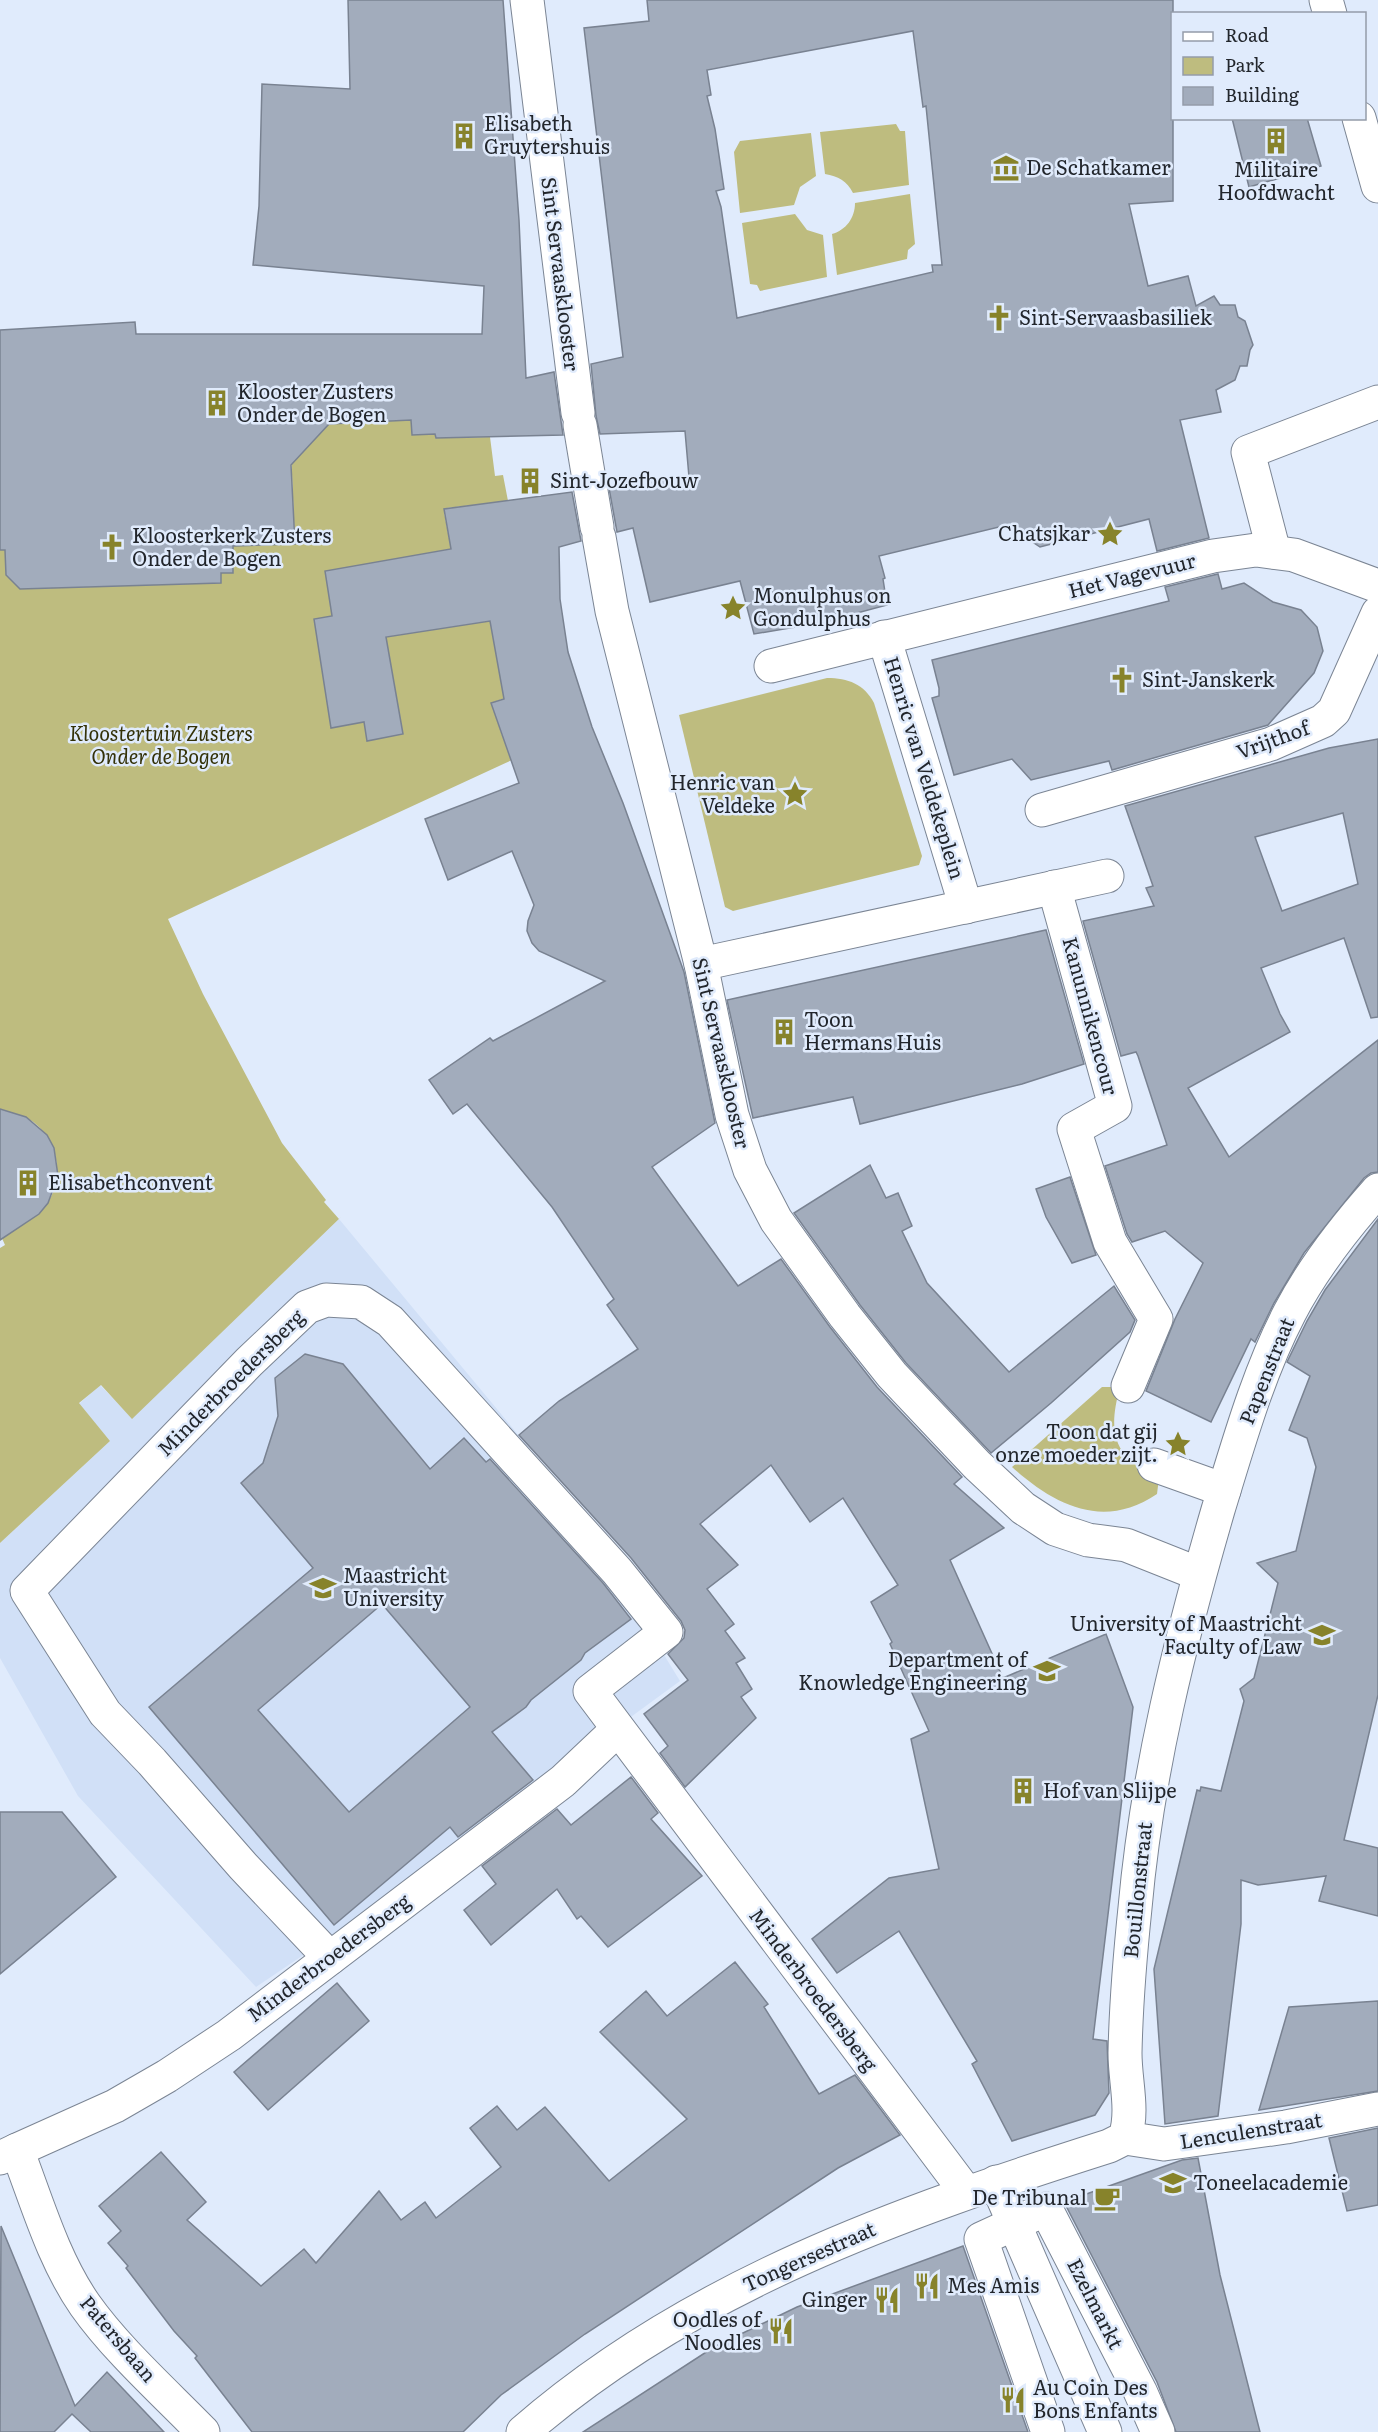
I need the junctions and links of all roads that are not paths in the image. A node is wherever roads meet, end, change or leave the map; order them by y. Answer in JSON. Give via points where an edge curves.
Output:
{"nodes":[{"id":1,"x":527,"y":0,"type":"edge"},
{"id":2,"x":1360,"y":120,"type":"edge"},
{"id":3,"x":1378,"y":186,"type":"edge"},
{"id":4,"x":1378,"y":402,"type":"edge"},
{"id":5,"x":1274,"y":552,"type":"junction"},
{"id":6,"x":1378,"y":586,"type":"edge"},
{"id":7,"x":1378,"y":613,"type":"edge"},
{"id":8,"x":884,"y":637,"type":"junction"},
{"id":9,"x":771,"y":666,"type":"dead end"},
{"id":10,"x":1042,"y":810,"type":"dead end"},
{"id":11,"x":1107,"y":876,"type":"dead end"},
{"id":12,"x":1054,"y":887,"type":"junction"},
{"id":13,"x":966,"y":907,"type":"junction"},
{"id":14,"x":701,"y":964,"type":"junction"},
{"id":15,"x":1378,"y":1190,"type":"edge"},
{"id":16,"x":1128,"y":1386,"type":"dead end"},
{"id":17,"x":1154,"y":1465,"type":"dead end"},
{"id":18,"x":1224,"y":1490,"type":"junction"},
{"id":19,"x":1199,"y":1574,"type":"junction"},
{"id":20,"x":617,"y":1730,"type":"junction"},
{"id":21,"x":330,"y":1958,"type":"junction"},
{"id":22,"x":1378,"y":2109,"type":"edge"},
{"id":23,"x":1125,"y":2138,"type":"junction"},
{"id":24,"x":9,"y":2154,"type":"edge"},
{"id":25,"x":981,"y":2187,"type":"junction"},
{"id":26,"x":1015,"y":2224,"type":"junction"},
{"id":27,"x":203,"y":2432,"type":"edge"},
{"id":28,"x":523,"y":2432,"type":"edge"},
{"id":29,"x":1048,"y":2432,"type":"edge"},
{"id":30,"x":1105,"y":2432,"type":"edge"},
{"id":31,"x":1158,"y":2432,"type":"edge"}],
"edges":[{"from":1,"to":14,"type":"street","name":"Sint Servaasklooster","via":[[579,419],[598,532],[623,655]]},
{"from":2,"to":3,"type":"street"},
{"from":4,"to":5,"type":"street","via":[[1248,452]]},
{"from":5,"to":6,"type":"street","name":"Het Vagevuur","via":[[1294,555]]},
{"from":5,"to":8,"type":"street","name":"Het Vagevuur","via":[[1256,550],[1213,556]]},
{"from":7,"to":10,"type":"street","name":"Vrijthof","via":[[1334,711],[1323,721],[1271,744]]},
{"from":8,"to":9,"type":"street","name":"Henric van Veldekeplein"},
{"from":8,"to":13,"type":"street","name":"Henric van Veldekeplein"},
{"from":11,"to":12,"type":"street","name":"Henric van Veldekeplein"},
{"from":12,"to":13,"type":"street","name":"Henric van Veldekeplein"},
{"from":12,"to":16,"type":"street","name":"Kanunnikencour","via":[[1114,1106],[1074,1129],[1110,1242],[1156,1319]]},
{"from":13,"to":14,"type":"street","name":"Henric van Veldekeplein"},
{"from":14,"to":19,"type":"street","name":"Sint Servaasklooster","via":[[732,1115],[750,1170],[776,1220],[892,1375],[977,1465],[1023,1508],[1055,1529],[1088,1540],[1125,1545]]},
{"from":15,"to":18,"type":"street","name":"Papenstraat","via":[[1323,1259],[1290,1312],[1257,1390]]},
{"from":17,"to":18,"type":"street"},
{"from":18,"to":19,"type":"street","name":"Papenstraat"},
{"from":19,"to":23,"type":"street","name":"Bouillonstraat","via":[[1162,1719],[1139,1860],[1128,1991],[1125,2056],[1130,2115]]},
{"from":20,"to":21,"type":"street","name":"Minderbroedersberg","via":[[563,1781]]},
{"from":20,"to":21,"type":"street","name":"Minderbroedersberg","via":[[590,1691],[666,1632],[617,1571],[390,1321],[362,1302],[326,1300],[307,1307],[27,1591],[105,1713]]},
{"from":20,"to":25,"type":"street","name":"Minderbroedersberg"},
{"from":21,"to":24,"type":"street","name":"Minderbroedersberg","via":[[230,2035],[167,2076],[115,2106]]},
{"from":22,"to":23,"type":"street","name":"Lenculenstraat","via":[[1164,2144]]},
{"from":23,"to":25,"type":"street","name":"Tongersestraat"},
{"from":24,"to":27,"type":"street","name":"Patersbaan","via":[[85,2305]]},
{"from":25,"to":26,"type":"street","name":"Ezelmarkt"},
{"from":25,"to":28,"type":"street","name":"Tongersestraat","via":[[824,2248],[724,2295],[632,2349]]},
{"from":26,"to":29,"type":"street","name":"Ezelmarkt","via":[[981,2239]]},
{"from":26,"to":30,"type":"street","name":"Ezelmarkt"},
{"from":26,"to":31,"type":"street","name":"Ezelmarkt","via":[[1046,2209]]}]}
